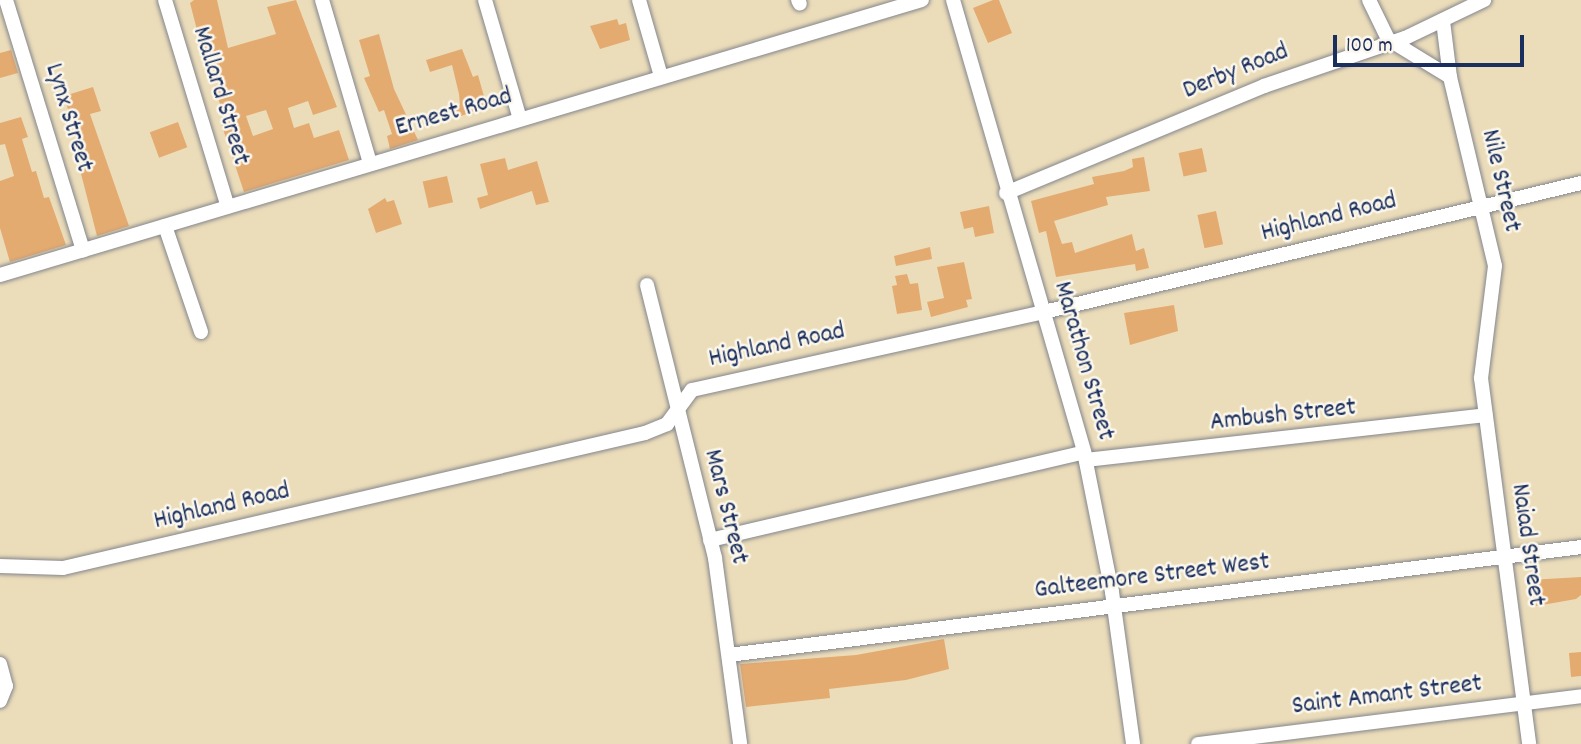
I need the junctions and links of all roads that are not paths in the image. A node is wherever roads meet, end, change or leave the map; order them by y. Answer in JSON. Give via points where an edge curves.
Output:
{"nodes":[{"id":1,"x":6,"y":0,"type":"edge"},
{"id":2,"x":165,"y":0,"type":"edge"},
{"id":3,"x":322,"y":0,"type":"edge"},
{"id":4,"x":485,"y":0,"type":"edge"},
{"id":5,"x":639,"y":0,"type":"edge"},
{"id":6,"x":922,"y":0,"type":"edge"},
{"id":7,"x":953,"y":0,"type":"edge"},
{"id":8,"x":1368,"y":0,"type":"edge"},
{"id":9,"x":1485,"y":0,"type":"edge"},
{"id":10,"x":1443,"y":21,"type":"junction"},
{"id":11,"x":1393,"y":43,"type":"junction"},
{"id":12,"x":662,"y":76,"type":"junction"},
{"id":13,"x":1450,"y":77,"type":"junction"},
{"id":14,"x":520,"y":119,"type":"junction"},
{"id":15,"x":370,"y":163,"type":"junction"},
{"id":16,"x":1581,"y":183,"type":"edge"},
{"id":17,"x":1006,"y":193,"type":"junction"},
{"id":18,"x":228,"y":207,"type":"junction"},
{"id":19,"x":1481,"y":207,"type":"junction"},
{"id":20,"x":165,"y":226,"type":"junction"},
{"id":21,"x":83,"y":250,"type":"junction"},
{"id":22,"x":0,"y":275,"type":"edge"},
{"id":23,"x":647,"y":285,"type":"dead end"},
{"id":24,"x":1044,"y":312,"type":"junction"},
{"id":25,"x":201,"y":332,"type":"dead end"},
{"id":26,"x":1481,"y":352,"type":"joint"},
{"id":27,"x":676,"y":412,"type":"junction"},
{"id":28,"x":1485,"y":415,"type":"junction"},
{"id":29,"x":1085,"y":456,"type":"junction"},
{"id":30,"x":710,"y":540,"type":"junction"},
{"id":31,"x":1581,"y":548,"type":"edge"},
{"id":32,"x":1504,"y":557,"type":"junction"},
{"id":33,"x":0,"y":566,"type":"edge"},
{"id":34,"x":1115,"y":607,"type":"junction"},
{"id":35,"x":729,"y":655,"type":"junction"},
{"id":36,"x":0,"y":664,"type":"edge"},
{"id":37,"x":1581,"y":696,"type":"edge"},
{"id":38,"x":0,"y":701,"type":"edge"},
{"id":39,"x":1524,"y":703,"type":"junction"},
{"id":40,"x":740,"y":744,"type":"edge"},
{"id":41,"x":1133,"y":744,"type":"edge"},
{"id":42,"x":1198,"y":744,"type":"edge"},
{"id":43,"x":1529,"y":744,"type":"edge"}],
"edges":[{"from":1,"to":21,"type":"street","name":"Lynx Street"},
{"from":2,"to":18,"type":"street","name":"Mallard Street"},
{"from":3,"to":15,"type":"street"},
{"from":4,"to":14,"type":"street"},
{"from":5,"to":12,"type":"street"},
{"from":6,"to":12,"type":"street","name":"Ernest Road"},
{"from":7,"to":17,"type":"street","name":"Marathon Street"},
{"from":8,"to":11,"type":"street","via":[[1383,33]]},
{"from":9,"to":10,"type":"street","name":"Derby Road"},
{"from":10,"to":11,"type":"street","name":"Derby Road"},
{"from":10,"to":13,"type":"street","name":"Nile Street"},
{"from":11,"to":13,"type":"street"},
{"from":11,"to":17,"type":"street","name":"Derby Road","via":[[1264,86]]},
{"from":12,"to":14,"type":"street","name":"Ernest Road"},
{"from":13,"to":19,"type":"street","name":"Nile Street"},
{"from":14,"to":15,"type":"street","name":"Ernest Road"},
{"from":15,"to":18,"type":"street","name":"Ernest Road"},
{"from":16,"to":19,"type":"street","name":"Highland Road"},
{"from":17,"to":24,"type":"street","name":"Marathon Street"},
{"from":18,"to":20,"type":"street","name":"Ernest Road"},
{"from":19,"to":24,"type":"street","name":"Highland Road"},
{"from":19,"to":26,"type":"street","name":"Nile Street","via":[[1495,276]]},
{"from":20,"to":21,"type":"street","name":"Ernest Road"},
{"from":20,"to":25,"type":"street"},
{"from":21,"to":22,"type":"street","name":"Ernest Road"},
{"from":23,"to":27,"type":"street","name":"Mars Street"},
{"from":24,"to":27,"type":"street","name":"Highland Road","via":[[692,390]]},
{"from":24,"to":29,"type":"street","name":"Marathon Street"},
{"from":26,"to":28,"type":"street","name":"Naiad Street"},
{"from":27,"to":30,"type":"street","name":"Mars Street"},
{"from":27,"to":33,"type":"street","name":"Highland Road","via":[[663,427],[645,433],[63,568]]},
{"from":28,"to":29,"type":"street","name":"Ambush Street"},
{"from":28,"to":32,"type":"street","name":"Naiad Street"},
{"from":29,"to":30,"type":"street","name":"Ambush Street"},
{"from":29,"to":34,"type":"street","name":"Marathon Street"},
{"from":30,"to":35,"type":"street","name":"Mars Street"},
{"from":31,"to":32,"type":"street","name":"Galteemore Street West"},
{"from":32,"to":34,"type":"street","name":"Galteemore Street West"},
{"from":32,"to":39,"type":"street","name":"Naiad Street"},
{"from":34,"to":35,"type":"street","name":"Galteemore Street West"},
{"from":34,"to":41,"type":"street","name":"Marathon Street"},
{"from":35,"to":40,"type":"street","name":"Mars Street"},
{"from":36,"to":38,"type":"street","via":[[6,687]]},
{"from":37,"to":39,"type":"street","name":"Saint Amant Street"},
{"from":39,"to":42,"type":"street","name":"Saint Amant Street"},
{"from":39,"to":43,"type":"street","name":"Naiad Street"}]}
